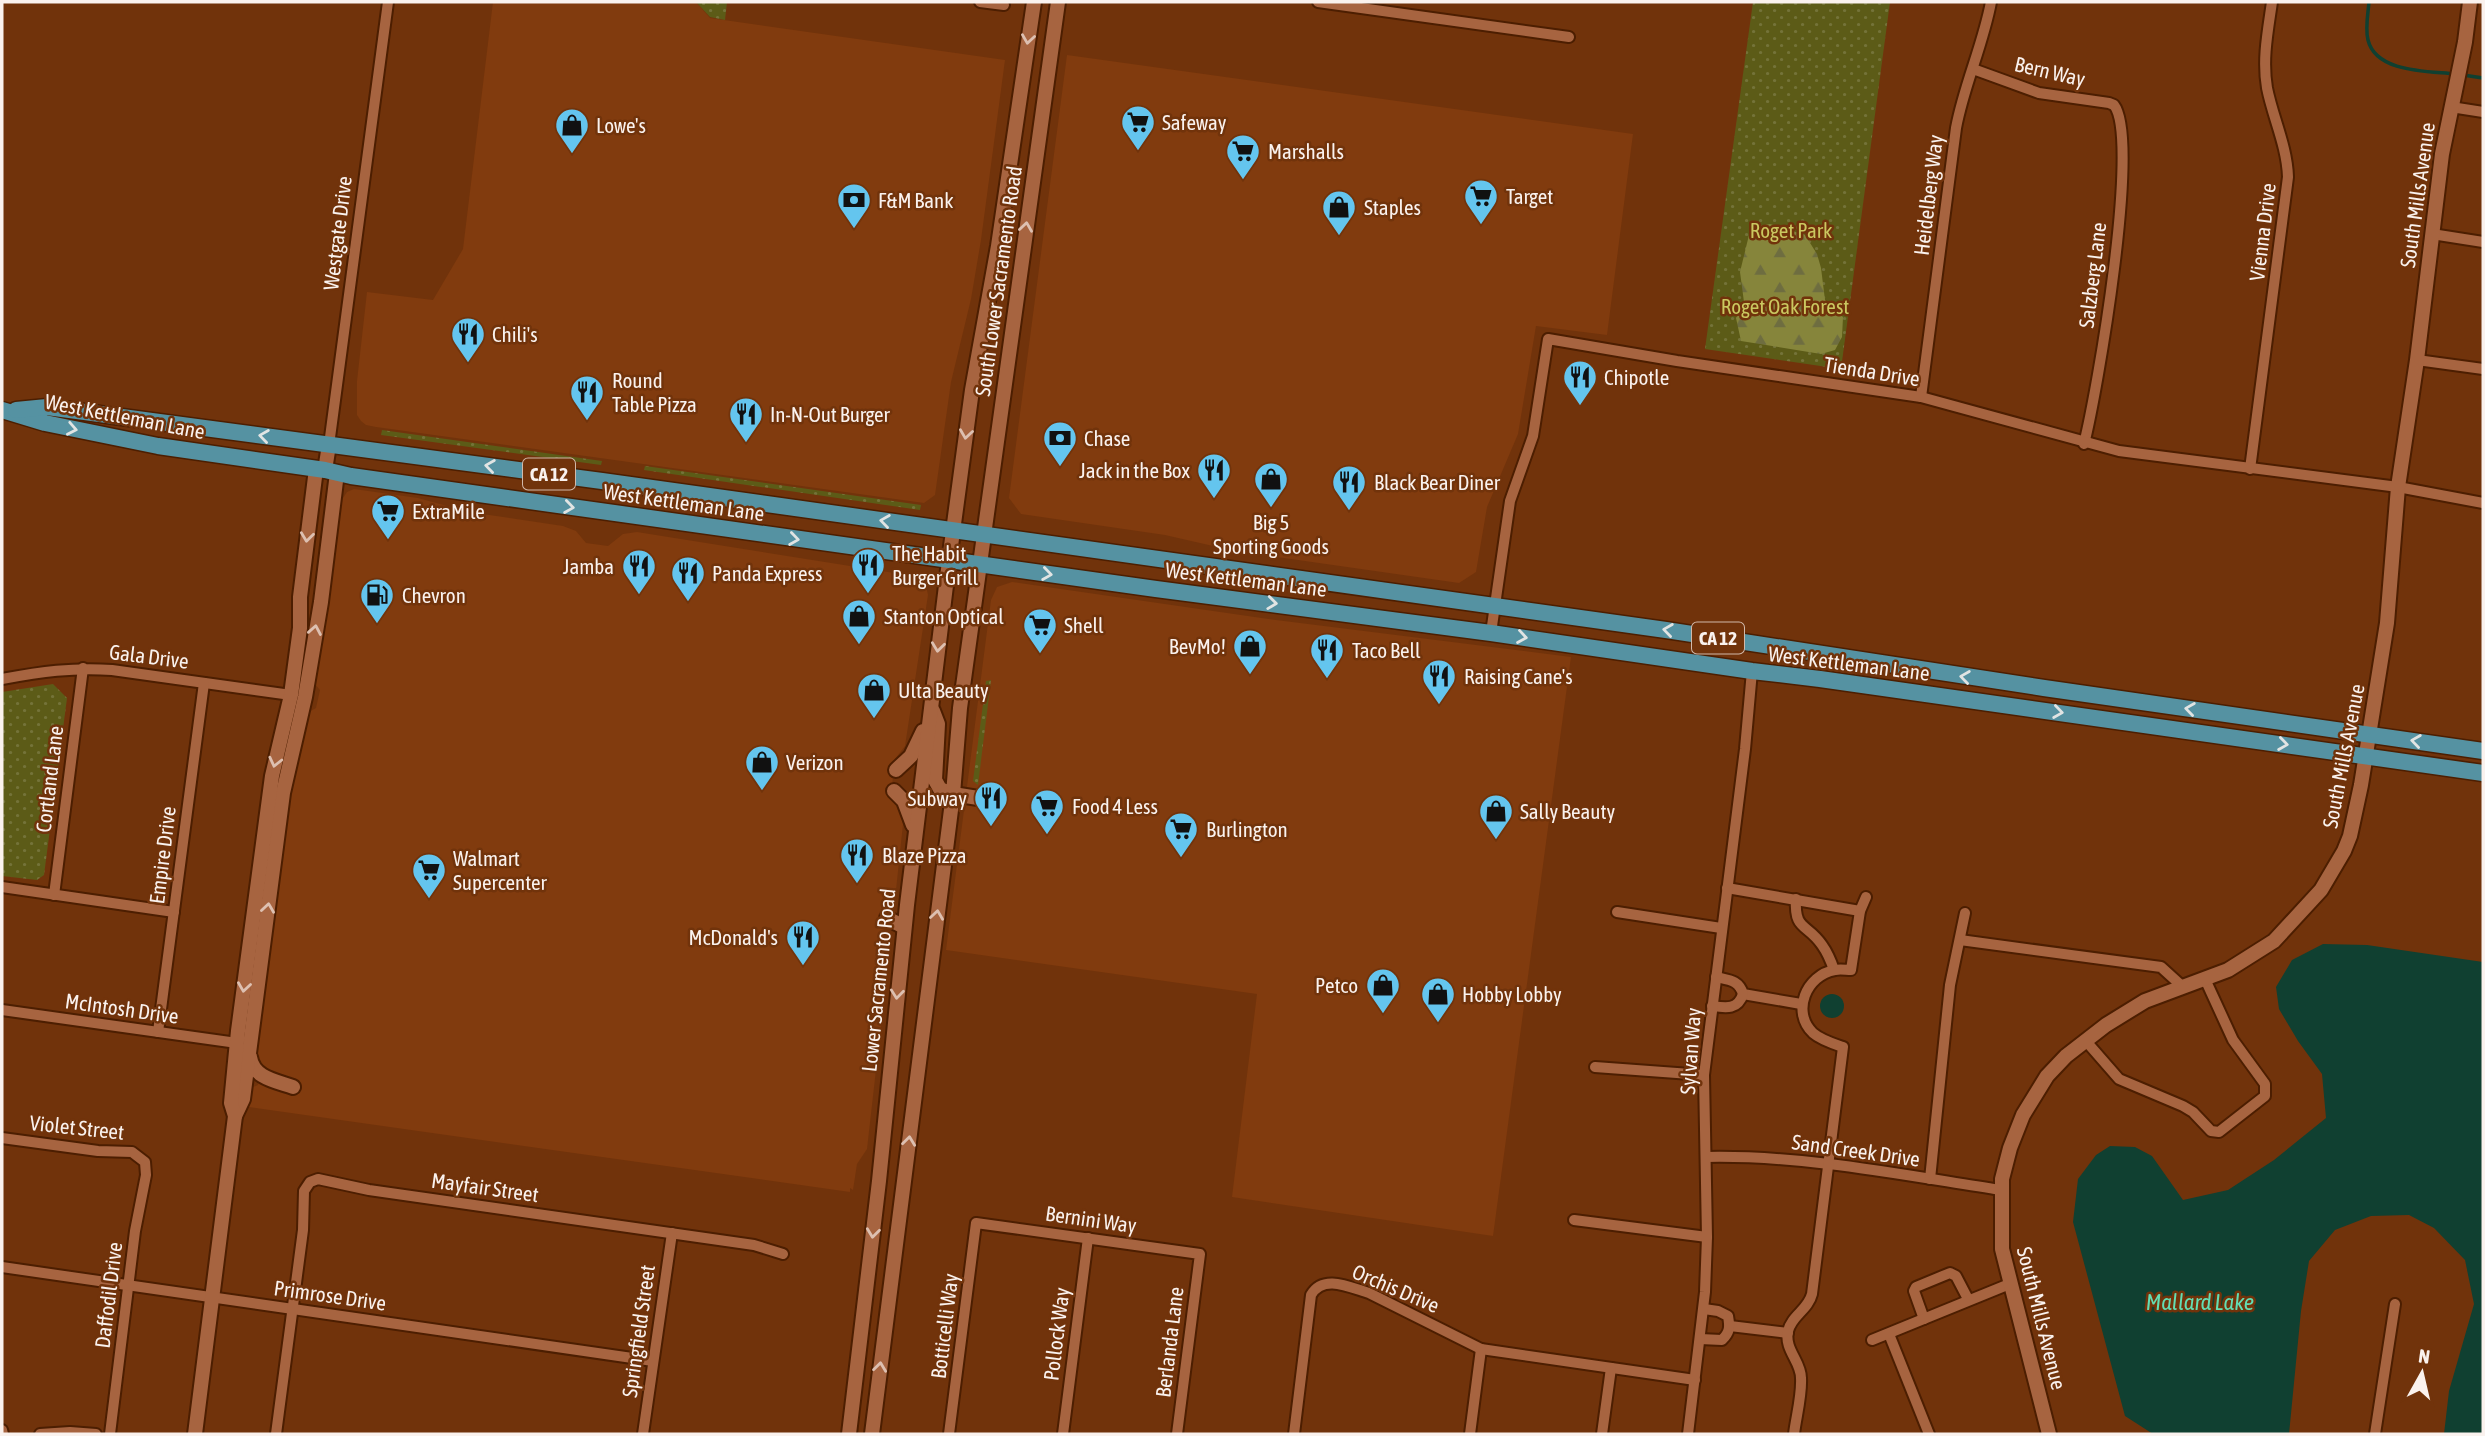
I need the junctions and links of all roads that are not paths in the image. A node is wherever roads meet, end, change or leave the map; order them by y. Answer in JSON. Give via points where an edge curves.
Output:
{"nodes":[{"id":1,"x":388,"y":2,"type":"edge"},
{"id":2,"x":980,"y":2,"type":"edge"},
{"id":3,"x":1034,"y":2,"type":"edge"},
{"id":4,"x":1058,"y":2,"type":"edge"},
{"id":5,"x":1318,"y":2,"type":"edge"},
{"id":6,"x":1991,"y":2,"type":"edge"},
{"id":7,"x":2272,"y":2,"type":"edge"},
{"id":8,"x":2470,"y":2,"type":"edge"},
{"id":9,"x":1004,"y":5,"type":"dead end"},
{"id":10,"x":1569,"y":37,"type":"dead end"},
{"id":11,"x":1973,"y":69,"type":"junction"},
{"id":12,"x":2451,"y":107,"type":"junction"},
{"id":13,"x":2117,"y":110,"type":"joint"},
{"id":14,"x":2483,"y":112,"type":"edge"},
{"id":15,"x":2432,"y":234,"type":"junction"},
{"id":16,"x":2483,"y":242,"type":"edge"},
{"id":17,"x":2417,"y":360,"type":"junction"},
{"id":18,"x":2483,"y":369,"type":"edge"},
{"id":19,"x":1921,"y":397,"type":"junction"},
{"id":20,"x":4,"y":410,"type":"edge"},
{"id":21,"x":2084,"y":443,"type":"junction"},
{"id":22,"x":329,"y":444,"type":"junction"},
{"id":23,"x":2250,"y":470,"type":"junction"},
{"id":24,"x":326,"y":471,"type":"junction"},
{"id":25,"x":2398,"y":487,"type":"junction"},
{"id":26,"x":2483,"y":503,"type":"edge"},
{"id":27,"x":953,"y":531,"type":"junction"},
{"id":28,"x":984,"y":535,"type":"junction"},
{"id":29,"x":948,"y":561,"type":"junction"},
{"id":30,"x":979,"y":565,"type":"junction"},
{"id":31,"x":1495,"y":606,"type":"junction"},
{"id":32,"x":1491,"y":633,"type":"junction"},
{"id":33,"x":83,"y":668,"type":"junction"},
{"id":34,"x":1752,"y":671,"type":"junction"},
{"id":35,"x":2,"y":679,"type":"edge"},
{"id":36,"x":204,"y":683,"type":"junction"},
{"id":37,"x":298,"y":696,"type":"junction"},
{"id":38,"x":931,"y":703,"type":"junction"},
{"id":39,"x":2369,"y":734,"type":"junction"},
{"id":40,"x":2483,"y":751,"type":"edge"},
{"id":41,"x":2366,"y":756,"type":"junction"},
{"id":42,"x":897,"y":770,"type":"dead end"},
{"id":43,"x":2483,"y":773,"type":"edge"},
{"id":44,"x":894,"y":791,"type":"dead end"},
{"id":45,"x":953,"y":794,"type":"junction"},
{"id":46,"x":997,"y":801,"type":"dead end"},
{"id":47,"x":914,"y":846,"type":"junction"},
{"id":48,"x":2,"y":887,"type":"edge"},
{"id":49,"x":1727,"y":888,"type":"junction"},
{"id":50,"x":54,"y":895,"type":"junction"},
{"id":51,"x":1866,"y":898,"type":"dead end"},
{"id":52,"x":1796,"y":899,"type":"junction"},
{"id":53,"x":1860,"y":911,"type":"junction"},
{"id":54,"x":174,"y":912,"type":"junction"},
{"id":55,"x":1617,"y":912,"type":"dead end"},
{"id":56,"x":1965,"y":913,"type":"dead end"},
{"id":57,"x":887,"y":925,"type":"dead end"},
{"id":58,"x":904,"y":927,"type":"junction"},
{"id":59,"x":1721,"y":928,"type":"junction"},
{"id":60,"x":1960,"y":940,"type":"junction"},
{"id":61,"x":1834,"y":970,"type":"junction"},
{"id":62,"x":1716,"y":976,"type":"junction"},
{"id":63,"x":2205,"y":979,"type":"junction"},
{"id":64,"x":2183,"y":987,"type":"junction"},
{"id":65,"x":1743,"y":994,"type":"junction"},
{"id":66,"x":1801,"y":1004,"type":"junction"},
{"id":67,"x":1712,"y":1006,"type":"junction"},
{"id":68,"x":2,"y":1010,"type":"edge"},
{"id":69,"x":159,"y":1032,"type":"junction"},
{"id":70,"x":2085,"y":1040,"type":"junction"},
{"id":71,"x":243,"y":1046,"type":"junction"},
{"id":72,"x":1595,"y":1067,"type":"dead end"},
{"id":73,"x":1704,"y":1074,"type":"junction"},
{"id":74,"x":243,"y":1099,"type":"junction"},
{"id":75,"x":235,"y":1116,"type":"junction"},
{"id":76,"x":2,"y":1138,"type":"edge"},
{"id":77,"x":1706,"y":1157,"type":"junction"},
{"id":78,"x":145,"y":1162,"type":"joint"},
{"id":79,"x":1827,"y":1164,"type":"junction"},
{"id":80,"x":1930,"y":1179,"type":"junction"},
{"id":81,"x":2001,"y":1190,"type":"junction"},
{"id":82,"x":1574,"y":1220,"type":"dead end"},
{"id":83,"x":976,"y":1223,"type":"joint"},
{"id":84,"x":672,"y":1233,"type":"junction"},
{"id":85,"x":1707,"y":1237,"type":"junction"},
{"id":86,"x":1088,"y":1238,"type":"junction"},
{"id":87,"x":783,"y":1254,"type":"dead end"},
{"id":88,"x":1200,"y":1254,"type":"joint"},
{"id":89,"x":2,"y":1267,"type":"edge"},
{"id":90,"x":2012,"y":1283,"type":"junction"},
{"id":91,"x":129,"y":1286,"type":"junction"},
{"id":92,"x":213,"y":1297,"type":"junction"},
{"id":93,"x":1968,"y":1299,"type":"junction"},
{"id":94,"x":2395,"y":1304,"type":"dead end"},
{"id":95,"x":292,"y":1309,"type":"junction"},
{"id":96,"x":1704,"y":1309,"type":"junction"},
{"id":97,"x":1924,"y":1319,"type":"junction"},
{"id":98,"x":1730,"y":1325,"type":"junction"},
{"id":99,"x":1788,"y":1333,"type":"junction"},
{"id":100,"x":1889,"y":1334,"type":"junction"},
{"id":101,"x":1700,"y":1339,"type":"junction"},
{"id":102,"x":1872,"y":1340,"type":"dead end"},
{"id":103,"x":1481,"y":1349,"type":"junction"},
{"id":104,"x":653,"y":1361,"type":"junction"},
{"id":105,"x":1611,"y":1368,"type":"junction"},
{"id":106,"x":1695,"y":1380,"type":"junction"},
{"id":107,"x":40,"y":1434,"type":"edge"},
{"id":108,"x":96,"y":1434,"type":"edge"},
{"id":109,"x":110,"y":1434,"type":"edge"},
{"id":110,"x":195,"y":1434,"type":"edge"},
{"id":111,"x":276,"y":1434,"type":"edge"},
{"id":112,"x":643,"y":1434,"type":"edge"},
{"id":113,"x":849,"y":1434,"type":"edge"},
{"id":114,"x":872,"y":1434,"type":"edge"},
{"id":115,"x":950,"y":1434,"type":"edge"},
{"id":116,"x":1063,"y":1434,"type":"edge"},
{"id":117,"x":1177,"y":1434,"type":"edge"},
{"id":118,"x":1294,"y":1434,"type":"edge"},
{"id":119,"x":1470,"y":1434,"type":"edge"},
{"id":120,"x":1602,"y":1434,"type":"edge"},
{"id":121,"x":1688,"y":1434,"type":"edge"},
{"id":122,"x":1794,"y":1434,"type":"edge"},
{"id":123,"x":1929,"y":1434,"type":"edge"},
{"id":124,"x":2049,"y":1434,"type":"edge"},
{"id":125,"x":2375,"y":1434,"type":"edge"}],
"edges":[{"from":1,"to":22,"type":"street","name":"Westgate Drive"},
{"from":2,"to":9,"type":"street"},
{"from":3,"to":27,"type":"main road","name":"South Lower Sacramento Road","one_way":true},
{"from":28,"to":4,"type":"main road","name":"South Lower Sacramento Road","one_way":true},
{"from":5,"to":10,"type":"street"},
{"from":6,"to":11,"type":"street","name":"Heidelberg Way"},
{"from":7,"to":23,"type":"street","name":"Vienna Drive","via":[[2265,69],[2288,177]]},
{"from":8,"to":12,"type":"main road","name":"South Mills Avenue"},
{"from":11,"to":13,"type":"street","name":"Bern Way","via":[[2039,93],[2104,102]]},
{"from":11,"to":19,"type":"street","name":"Heidelberg Way","via":[[1956,128]]},
{"from":12,"to":14,"type":"street"},
{"from":12,"to":15,"type":"main road","name":"South Mills Avenue"},
{"from":13,"to":21,"type":"street","name":"Salzberg Lane","via":[[2122,199],[2097,387]]},
{"from":15,"to":16,"type":"street"},
{"from":15,"to":17,"type":"main road","name":"South Mills Avenue"},
{"from":17,"to":18,"type":"street"},
{"from":17,"to":25,"type":"main road","name":"South Mills Avenue"},
{"from":19,"to":21,"type":"street","name":"Tienda Drive"},
{"from":19,"to":31,"type":"street","name":"Tienda Drive","via":[[1548,339],[1533,436],[1510,502]]},
{"from":22,"to":20,"type":"main road","name":"West Kettleman Lane","number":"CA 12","one_way":true,"via":[[47,407]]},
{"from":20,"to":24,"type":"main road","name":"West Kettleman Lane","number":"CA 12","one_way":true,"via":[[45,424],[158,446]]},
{"from":21,"to":23,"type":"street","name":"Tienda Drive"},
{"from":22,"to":24,"type":"main road","name":"Westgate Drive"},
{"from":27,"to":22,"type":"main road","name":"West Kettleman Lane","number":"CA 12","one_way":true},
{"from":23,"to":25,"type":"street","name":"Tienda Drive"},
{"from":24,"to":29,"type":"main road","name":"West Kettleman Lane","number":"CA 12","one_way":true},
{"from":24,"to":37,"type":"main road","one_way":true,"via":[[300,597]]},
{"from":37,"to":24,"type":"main road","one_way":true,"via":[[321,602]]},
{"from":25,"to":26,"type":"street","name":"Tienda Drive"},
{"from":25,"to":39,"type":"main road","name":"South Mills Avenue","via":[[2387,623]]},
{"from":27,"to":28,"type":"main road","name":"West Kettleman Lane","number":"CA 12"},
{"from":27,"to":29,"type":"main road","name":"Lower Sacramento Road"},
{"from":28,"to":30,"type":"main road","name":"South Lower Sacramento Road"},
{"from":28,"to":31,"type":"main road","name":"West Kettleman Lane","number":"CA 12"},
{"from":29,"to":30,"type":"main road","name":"West Kettleman Lane","number":"CA 12"},
{"from":29,"to":38,"type":"main road","name":"Lower Sacramento Road","one_way":true},
{"from":30,"to":32,"type":"main road","name":"West Kettleman Lane","number":"CA 12","one_way":true},
{"from":30,"to":45,"type":"main road"},
{"from":31,"to":32,"type":"street","name":"Tienda Drive"},
{"from":39,"to":31,"type":"main road","name":"West Kettleman Lane","number":"CA 12","one_way":true},
{"from":32,"to":34,"type":"main road","name":"West Kettleman Lane","number":"CA 12","one_way":true},
{"from":33,"to":35,"type":"street","name":"Gala Drive"},
{"from":33,"to":36,"type":"street","name":"Gala Drive"},
{"from":33,"to":50,"type":"street","name":"Cortland Lane"},
{"from":34,"to":41,"type":"main road","name":"West Kettleman Lane","number":"CA 12","one_way":true},
{"from":34,"to":49,"type":"street","name":"Sylvan Way"},
{"from":36,"to":37,"type":"street","name":"Gala Drive"},
{"from":36,"to":54,"type":"street","name":"Empire Drive"},
{"from":37,"to":71,"type":"main road","via":[[272,776]]},
{"from":38,"to":42,"type":"main road","via":[[920,740]]},
{"from":38,"to":45,"type":"main road","via":[[938,724],[935,780],[940,789]]},
{"from":38,"to":47,"type":"main road","name":"Lower Sacramento Road"},
{"from":40,"to":39,"type":"main road","name":"West Kettleman Lane","number":"CA 12","one_way":true},
{"from":39,"to":41,"type":"main road","name":"South Mills Avenue"},
{"from":41,"to":43,"type":"main road","name":"West Kettleman Lane","number":"CA 12"},
{"from":41,"to":63,"type":"main road","name":"South Mills Avenue","via":[[2350,836],[2321,890],[2274,941]]},
{"from":44,"to":47,"type":"main road","via":[[909,811]]},
{"from":45,"to":46,"type":"main road"},
{"from":114,"to":45,"type":"main road","one_way":true},
{"from":47,"to":58,"type":"main road","name":"Lower Sacramento Road"},
{"from":48,"to":50,"type":"street"},
{"from":49,"to":52,"type":"street"},
{"from":49,"to":59,"type":"street","name":"Sylvan Way"},
{"from":50,"to":54,"type":"street"},
{"from":51,"to":53,"type":"street"},
{"from":52,"to":53,"type":"street"},
{"from":52,"to":61,"type":"street","via":[[1795,915],[1821,942]]},
{"from":53,"to":61,"type":"street","via":[[1851,970]]},
{"from":54,"to":69,"type":"street","name":"Empire Drive"},
{"from":55,"to":59,"type":"street"},
{"from":56,"to":60,"type":"street"},
{"from":57,"to":58,"type":"main road"},
{"from":58,"to":113,"type":"main road","name":"Lower Sacramento Road","one_way":true},
{"from":59,"to":62,"type":"street","name":"Sylvan Way"},
{"from":60,"to":64,"type":"street","via":[[2161,967]]},
{"from":60,"to":80,"type":"street","via":[[1950,985]]},
{"from":61,"to":66,"type":"street","via":[[1812,983]]},
{"from":62,"to":65,"type":"street","via":[[1735,981]]},
{"from":62,"to":67,"type":"street","name":"Sylvan Way"},
{"from":63,"to":64,"type":"main road","name":"South Mills Avenue"},
{"from":63,"to":70,"type":"street","via":[[2233,1040],[2266,1089],[2265,1096],[2219,1132],[2211,1131],[2183,1106],[2119,1079]]},
{"from":64,"to":70,"type":"main road","name":"South Mills Avenue","via":[[2145,1001]]},
{"from":65,"to":66,"type":"street"},
{"from":65,"to":67,"type":"street","via":[[1735,1006]]},
{"from":66,"to":79,"type":"street","via":[[1813,1033],[1843,1047]]},
{"from":67,"to":73,"type":"street","name":"Sylvan Way"},
{"from":68,"to":69,"type":"street","name":"McIntosh Drive"},
{"from":69,"to":71,"type":"street","name":"McIntosh Drive"},
{"from":70,"to":81,"type":"main road","name":"South Mills Avenue","via":[[2048,1076],[2023,1115]]},
{"from":71,"to":74,"type":"main road"},
{"from":71,"to":74,"type":"main road","via":[[256,1071],[293,1087],[253,1083]]},
{"from":71,"to":75,"type":"main road","via":[[231,1103]]},
{"from":72,"to":73,"type":"street"},
{"from":73,"to":77,"type":"street","name":"Sylvan Way"},
{"from":74,"to":75,"type":"main road"},
{"from":75,"to":92,"type":"main road"},
{"from":76,"to":78,"type":"street","name":"Violet Street","via":[[97,1152],[132,1152]]},
{"from":77,"to":79,"type":"street","name":"Sand Creek Drive","via":[[1750,1156]]},
{"from":77,"to":85,"type":"street","name":"Sylvan Way"},
{"from":78,"to":91,"type":"street","name":"Daffodil Drive"},
{"from":79,"to":80,"type":"street","name":"Sand Creek Drive"},
{"from":79,"to":99,"type":"street","via":[[1812,1294]]},
{"from":80,"to":81,"type":"street","name":"Sand Creek Drive"},
{"from":81,"to":90,"type":"main road","name":"South Mills Avenue","via":[[2002,1250]]},
{"from":82,"to":85,"type":"street"},
{"from":83,"to":86,"type":"street","name":"Bernini Way"},
{"from":83,"to":115,"type":"street","name":"Botticelli Way"},
{"from":84,"to":87,"type":"street","name":"Mayfair Street"},
{"from":84,"to":95,"type":"street","name":"Mayfair Street","via":[[318,1179],[304,1191]]},
{"from":84,"to":104,"type":"street","name":"Springfield Street"},
{"from":85,"to":96,"type":"street","name":"Sylvan Way"},
{"from":86,"to":88,"type":"street","name":"Bernini Way"},
{"from":86,"to":116,"type":"street","name":"Pollock Way"},
{"from":88,"to":117,"type":"street","name":"Berlanda Lane"},
{"from":89,"to":91,"type":"street","name":"Primrose Drive"},
{"from":90,"to":93,"type":"street"},
{"from":90,"to":124,"type":"main road","name":"South Mills Avenue"},
{"from":91,"to":92,"type":"street","name":"Primrose Drive"},
{"from":91,"to":109,"type":"street","name":"Daffodil Drive"},
{"from":92,"to":95,"type":"street","name":"Primrose Drive"},
{"from":92,"to":110,"type":"main road"},
{"from":93,"to":97,"type":"street"},
{"from":93,"to":97,"type":"street","via":[[1950,1273],[1916,1287]]},
{"from":94,"to":125,"type":"street"},
{"from":95,"to":104,"type":"street","name":"Primrose Drive"},
{"from":95,"to":111,"type":"street","name":"Mayfair Street"},
{"from":96,"to":98,"type":"street","via":[[1728,1316]]},
{"from":96,"to":101,"type":"street","name":"Sylvan Way"},
{"from":97,"to":100,"type":"street"},
{"from":98,"to":99,"type":"street"},
{"from":98,"to":101,"type":"street","via":[[1721,1340]]},
{"from":99,"to":122,"type":"street","via":[[1801,1379]]},
{"from":100,"to":102,"type":"street"},
{"from":100,"to":123,"type":"street"},
{"from":101,"to":106,"type":"street","name":"Sylvan Way"},
{"from":103,"to":105,"type":"street"},
{"from":103,"to":118,"type":"street","name":"Orchis Drive","via":[[1369,1293],[1324,1283],[1315,1287]]},
{"from":103,"to":119,"type":"street"},
{"from":104,"to":112,"type":"street","name":"Springfield Street"},
{"from":105,"to":106,"type":"street"},
{"from":105,"to":120,"type":"street"},
{"from":106,"to":121,"type":"street","name":"Sylvan Way"},
{"from":107,"to":108,"type":"street"}]}
